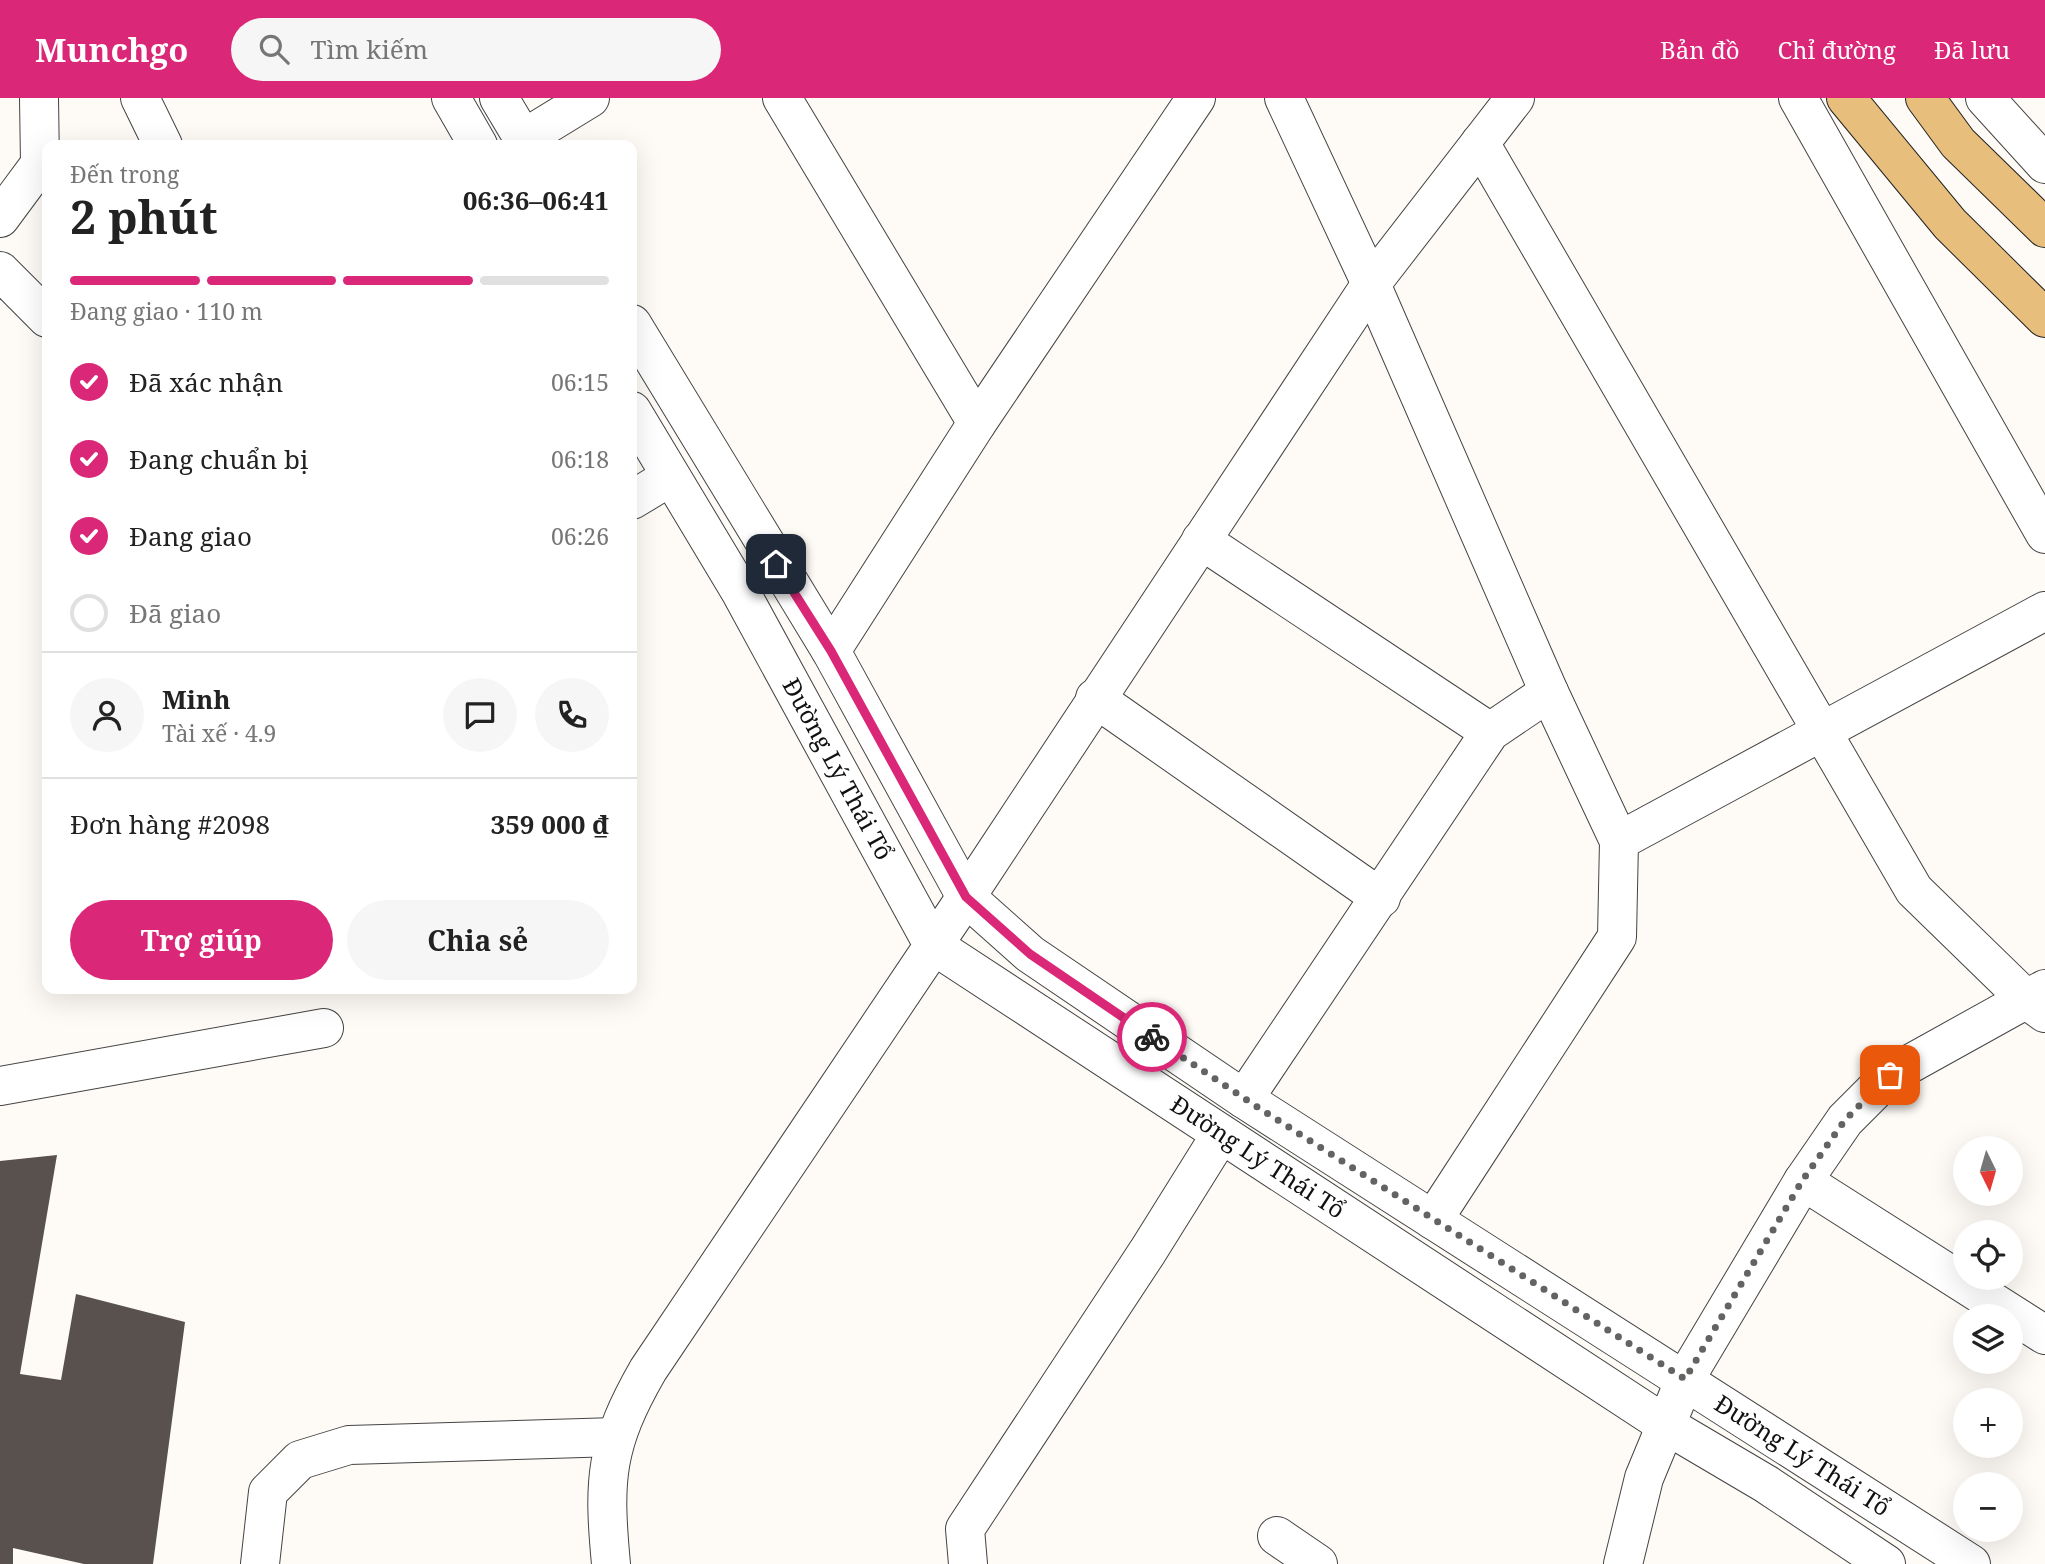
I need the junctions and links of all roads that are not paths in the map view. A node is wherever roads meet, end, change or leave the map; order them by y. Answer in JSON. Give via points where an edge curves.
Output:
{"nodes":[{"id":1,"x":39,"y":98,"type":"edge"},
{"id":2,"x":140,"y":98,"type":"edge"},
{"id":3,"x":451,"y":98,"type":"edge"},
{"id":4,"x":499,"y":98,"type":"edge"},
{"id":5,"x":590,"y":98,"type":"edge"},
{"id":6,"x":782,"y":98,"type":"edge"},
{"id":7,"x":1196,"y":98,"type":"edge"},
{"id":8,"x":1284,"y":98,"type":"edge"},
{"id":9,"x":1515,"y":98,"type":"edge"},
{"id":10,"x":1798,"y":98,"type":"edge"},
{"id":11,"x":1846,"y":98,"type":"edge"},
{"id":12,"x":1925,"y":98,"type":"edge"},
{"id":13,"x":1985,"y":98,"type":"edge"},
{"id":14,"x":161,"y":140,"type":"edge"},
{"id":15,"x":475,"y":140,"type":"edge"},
{"id":16,"x":524,"y":140,"type":"edge"},
{"id":17,"x":528,"y":140,"type":"edge"},
{"id":18,"x":1480,"y":143,"type":"junction"},
{"id":19,"x":2045,"y":164,"type":"edge"},
{"id":20,"x":0,"y":218,"type":"edge"},
{"id":21,"x":2045,"y":228,"type":"edge"},
{"id":22,"x":0,"y":271,"type":"edge"},
{"id":23,"x":1371,"y":284,"type":"junction"},
{"id":24,"x":42,"y":313,"type":"edge"},
{"id":25,"x":2045,"y":317,"type":"edge"},
{"id":26,"x":637,"y":332,"type":"edge"},
{"id":27,"x":637,"y":420,"type":"edge"},
{"id":28,"x":977,"y":423,"type":"junction"},
{"id":29,"x":670,"y":477,"type":"junction"},
{"id":30,"x":637,"y":497,"type":"edge"},
{"id":31,"x":2045,"y":534,"type":"edge"},
{"id":32,"x":1201,"y":540,"type":"junction"},
{"id":33,"x":2045,"y":611,"type":"edge"},
{"id":34,"x":831,"y":651,"type":"junction"},
{"id":35,"x":1549,"y":692,"type":"junction"},
{"id":36,"x":1095,"y":698,"type":"junction"},
{"id":37,"x":1821,"y":730,"type":"junction"},
{"id":38,"x":1490,"y":732,"type":"junction"},
{"id":39,"x":1619,"y":841,"type":"junction"},
{"id":40,"x":966,"y":897,"type":"junction"},
{"id":41,"x":1381,"y":898,"type":"junction"},
{"id":42,"x":933,"y":945,"type":"junction"},
{"id":43,"x":2039,"y":1000,"type":"edge"},
{"id":44,"x":324,"y":1028,"type":"dead end"},
{"id":45,"x":0,"y":1086,"type":"edge"},
{"id":46,"x":1244,"y":1099,"type":"junction"},
{"id":47,"x":1221,"y":1134,"type":"junction"},
{"id":48,"x":1802,"y":1181,"type":"junction"},
{"id":49,"x":1433,"y":1220,"type":"junction"},
{"id":50,"x":2045,"y":1335,"type":"edge"},
{"id":51,"x":1685,"y":1379,"type":"junction"},
{"id":52,"x":1666,"y":1426,"type":"junction"},
{"id":53,"x":616,"y":1437,"type":"junction"},
{"id":54,"x":260,"y":1564,"type":"edge"},
{"id":55,"x":611,"y":1564,"type":"edge"},
{"id":56,"x":968,"y":1564,"type":"edge"},
{"id":57,"x":1279,"y":1564,"type":"edge"},
{"id":58,"x":1318,"y":1564,"type":"edge"},
{"id":59,"x":1623,"y":1564,"type":"edge"},
{"id":60,"x":1886,"y":1564,"type":"edge"},
{"id":61,"x":1971,"y":1564,"type":"edge"}],
"edges":[{"from":1,"to":20,"type":"street","via":[[40,164]]},
{"from":2,"to":14,"type":"street"},
{"from":3,"to":15,"type":"street"},
{"from":4,"to":16,"type":"street"},
{"from":5,"to":17,"type":"street"},
{"from":6,"to":28,"type":"street"},
{"from":7,"to":28,"type":"street"},
{"from":8,"to":23,"type":"street"},
{"from":9,"to":18,"type":"street"},
{"from":10,"to":31,"type":"street"},
{"from":11,"to":25,"type":"main road","via":[[1950,224]]},
{"from":12,"to":21,"type":"main road","via":[[1958,143]]},
{"from":13,"to":19,"type":"street"},
{"from":18,"to":23,"type":"street"},
{"from":18,"to":37,"type":"street"},
{"from":22,"to":24,"type":"street"},
{"from":23,"to":32,"type":"street"},
{"from":23,"to":35,"type":"street"},
{"from":26,"to":34,"type":"street","name":"Đường Lý Thái Tổ"},
{"from":27,"to":29,"type":"street","name":"Đường Lý Thái Tổ"},
{"from":28,"to":34,"type":"street"},
{"from":29,"to":30,"type":"street"},
{"from":29,"to":42,"type":"street","name":"Đường Lý Thái Tổ","via":[[740,591]]},
{"from":32,"to":36,"type":"street"},
{"from":32,"to":38,"type":"street"},
{"from":33,"to":37,"type":"street"},
{"from":34,"to":40,"type":"street","name":"Đường Lý Thái Tổ"},
{"from":35,"to":38,"type":"street"},
{"from":35,"to":39,"type":"street"},
{"from":36,"to":40,"type":"street"},
{"from":36,"to":41,"type":"street"},
{"from":37,"to":39,"type":"street"},
{"from":37,"to":43,"type":"street","via":[[1914,890]]},
{"from":38,"to":41,"type":"street"},
{"from":39,"to":49,"type":"street","via":[[1617,937]]},
{"from":40,"to":42,"type":"street"},
{"from":40,"to":46,"type":"street","name":"Đường Lý Thái Tổ","via":[[1030,954]]},
{"from":41,"to":46,"type":"street"},
{"from":42,"to":47,"type":"street","name":"Đường Lý Thái Tổ"},
{"from":42,"to":53,"type":"street","via":[[648,1370],[622,1415]]},
{"from":43,"to":48,"type":"street","via":[[1890,1075],[1845,1120]]},
{"from":44,"to":45,"type":"street"},
{"from":46,"to":49,"type":"street","name":"Đường Lý Thái Tổ"},
{"from":47,"to":52,"type":"street","name":"Đường Lý Thái Tổ"},
{"from":47,"to":56,"type":"street","via":[[965,1529]]},
{"from":48,"to":50,"type":"street"},
{"from":48,"to":51,"type":"street"},
{"from":49,"to":51,"type":"street","name":"Đường Lý Thái Tổ"},
{"from":51,"to":52,"type":"street"},
{"from":51,"to":61,"type":"street","name":"Đường Lý Thái Tổ"},
{"from":52,"to":59,"type":"street","via":[[1644,1478]]},
{"from":52,"to":60,"type":"street","name":"Đường Lý Thái Tổ","via":[[1766,1484]]},
{"from":53,"to":54,"type":"street","via":[[349,1445],[300,1460],[268,1492]]},
{"from":53,"to":55,"type":"street","via":[[608,1467]]},
{"from":57,"to":58,"type":"street","via":[[1278,1536]]}]}
